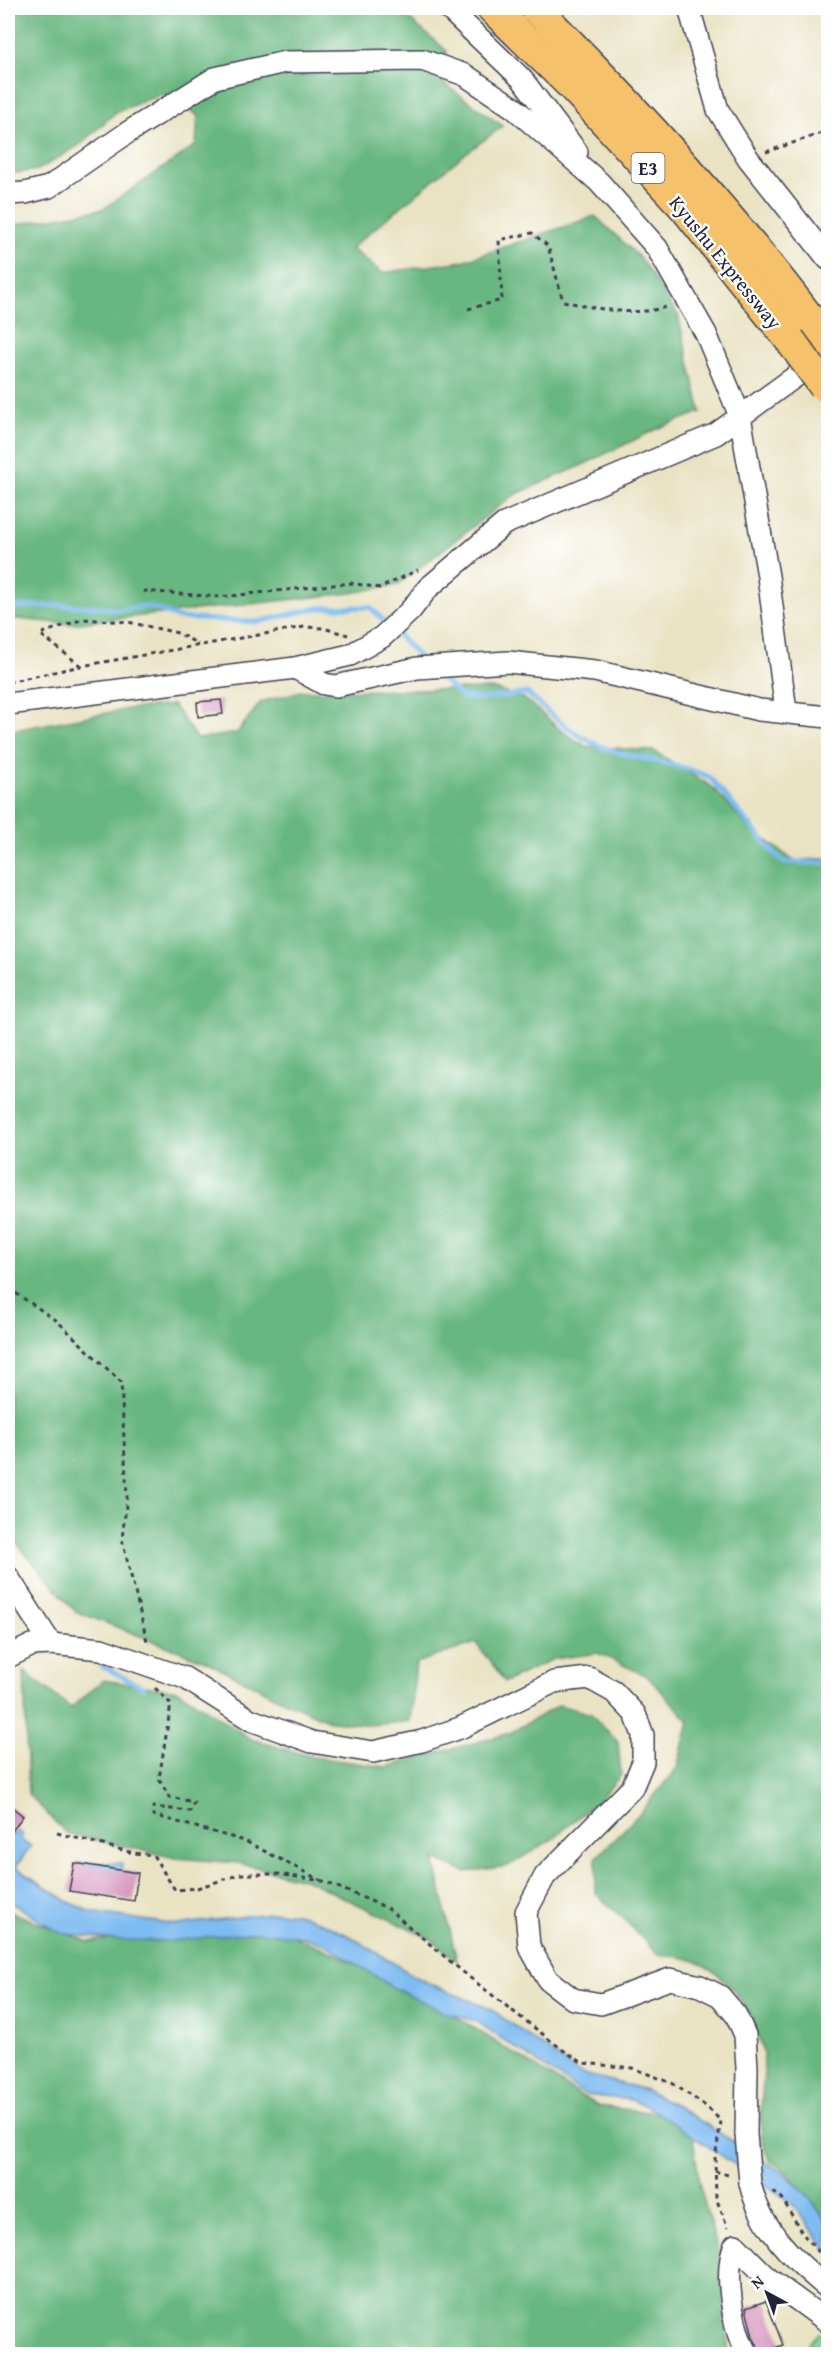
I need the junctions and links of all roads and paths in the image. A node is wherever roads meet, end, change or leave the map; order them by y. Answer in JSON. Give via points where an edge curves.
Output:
{"nodes":[{"id":1,"x":448,"y":8,"type":"edge"},
{"id":2,"x":492,"y":8,"type":"edge"},
{"id":3,"x":535,"y":8,"type":"edge"},
{"id":4,"x":689,"y":8,"type":"edge"},
{"id":5,"x":828,"y":131,"type":"edge"},
{"id":6,"x":748,"y":158,"type":"junction"},
{"id":7,"x":598,"y":182,"type":"junction"},
{"id":8,"x":8,"y":194,"type":"edge"},
{"id":9,"x":828,"y":259,"type":"edge"},
{"id":10,"x":687,"y":299,"type":"junction"},
{"id":11,"x":468,"y":309,"type":"dead end"},
{"id":12,"x":822,"y":334,"type":"edge"},
{"id":13,"x":828,"y":353,"type":"edge"},
{"id":14,"x":826,"y":389,"type":"edge"},
{"id":15,"x":740,"y":416,"type":"junction"},
{"id":16,"x":453,"y":566,"type":"junction"},
{"id":17,"x":143,"y":591,"type":"dead end"},
{"id":18,"x":376,"y":641,"type":"junction"},
{"id":19,"x":199,"y":645,"type":"junction"},
{"id":20,"x":81,"y":666,"type":"junction"},
{"id":21,"x":295,"y":668,"type":"junction"},
{"id":22,"x":8,"y":682,"type":"edge"},
{"id":23,"x":8,"y":704,"type":"edge"},
{"id":24,"x":786,"y":711,"type":"junction"},
{"id":25,"x":828,"y":717,"type":"edge"},
{"id":26,"x":8,"y":1288,"type":"edge"},
{"id":27,"x":8,"y":1577,"type":"edge"},
{"id":28,"x":51,"y":1644,"type":"junction"},
{"id":29,"x":8,"y":1657,"type":"edge"},
{"id":30,"x":150,"y":1674,"type":"junction"},
{"id":31,"x":57,"y":1833,"type":"dead end"},
{"id":32,"x":323,"y":1881,"type":"junction"},
{"id":33,"x":735,"y":2245,"type":"junction"},
{"id":34,"x":828,"y":2288,"type":"edge"},
{"id":35,"x":828,"y":2322,"type":"edge"},
{"id":36,"x":747,"y":2355,"type":"edge"}],
"edges":[{"from":1,"to":7,"type":"street","via":[[522,79]]},
{"from":2,"to":14,"type":"highway","name":"Kyushu Expressway","number":"E3","bridge":true,"via":[[573,87],[684,207]]},
{"from":3,"to":12,"type":"highway","name":"Kyushu Expressway","number":"E3","via":[[706,189]]},
{"from":4,"to":6,"type":"street","via":[[718,110]]},
{"from":5,"to":6,"type":"path"},
{"from":6,"to":9,"type":"street"},
{"from":7,"to":8,"type":"street","via":[[514,108],[465,75],[422,60],[285,62],[215,78],[49,187]]},
{"from":7,"to":10,"type":"street","via":[[657,248]]},
{"from":10,"to":11,"type":"path","via":[[664,308],[631,311],[563,301],[548,246],[532,233],[499,240],[502,300]]},
{"from":10,"to":15,"type":"street"},
{"from":13,"to":15,"type":"street"},
{"from":15,"to":16,"type":"street","via":[[716,434],[504,524]]},
{"from":15,"to":24,"type":"street","via":[[768,576]]},
{"from":16,"to":17,"type":"path","via":[[443,560],[380,588],[351,583],[220,597]]},
{"from":16,"to":18,"type":"street"},
{"from":18,"to":19,"type":"path","via":[[304,627]]},
{"from":18,"to":21,"type":"street","via":[[350,655]]},
{"from":19,"to":20,"type":"path"},
{"from":19,"to":20,"type":"path","via":[[178,633],[128,622],[83,619],[40,634]]},
{"from":20,"to":22,"type":"path"},
{"from":21,"to":23,"type":"street"},
{"from":21,"to":24,"type":"street","via":[[336,686],[417,668],[508,662],[595,671],[759,710]]},
{"from":24,"to":25,"type":"street"},
{"from":26,"to":30,"type":"path","via":[[56,1320],[122,1382],[127,1497],[122,1539]]},
{"from":27,"to":28,"type":"street"},
{"from":28,"to":29,"type":"street","via":[[32,1645]]},
{"from":28,"to":30,"type":"street","via":[[101,1649]]},
{"from":30,"to":32,"type":"path","via":[[171,1704],[159,1779],[169,1797],[194,1802],[190,1811],[153,1806],[153,1815],[244,1841]]},
{"from":30,"to":34,"type":"street","bridge":true,"via":[[185,1678],[251,1720],[312,1742],[373,1752],[460,1728],[554,1682],[589,1678],[614,1692],[635,1714],[643,1735],[643,1762],[632,1788],[545,1876],[526,1912],[530,1946],[548,1980],[573,1999],[601,2004],[670,1979],[700,1986],[720,1996],[736,2015],[745,2035],[750,2183],[780,2244]]},
{"from":31,"to":32,"type":"path","via":[[153,1855],[175,1890],[197,1888],[241,1874],[278,1874]]},
{"from":32,"to":33,"type":"path","via":[[387,1908],[469,1977],[583,2063],[632,2068],[672,2083],[707,2107],[721,2121],[715,2158],[716,2198]]},
{"from":33,"to":35,"type":"street","via":[[769,2279]]},
{"from":33,"to":36,"type":"street","via":[[730,2256],[732,2305]]}]}
